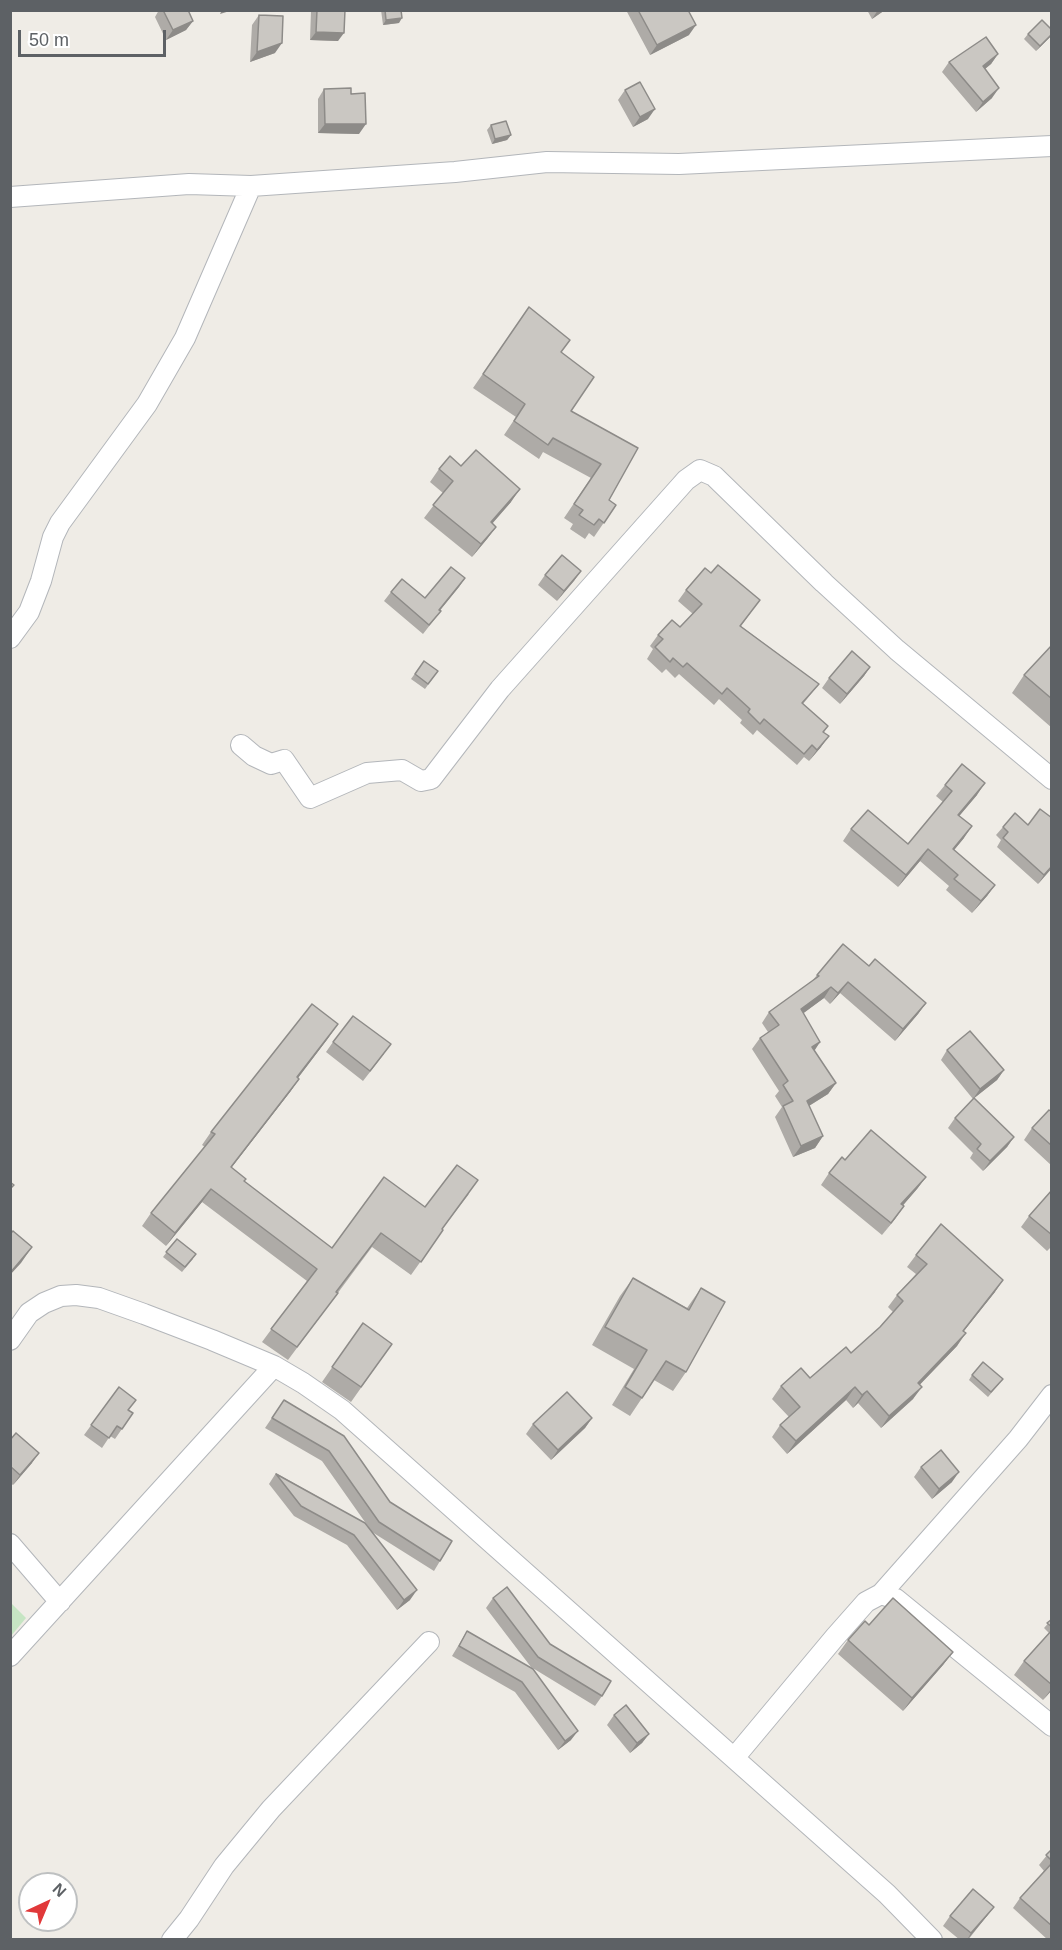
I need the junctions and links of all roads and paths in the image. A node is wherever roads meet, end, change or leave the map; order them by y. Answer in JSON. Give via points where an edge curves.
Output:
{"nodes":[{"id":1,"x":1052,"y":146,"type":"edge"},
{"id":2,"x":251,"y":186,"type":"junction"},
{"id":3,"x":10,"y":197,"type":"edge"},
{"id":4,"x":10,"y":638,"type":"edge"},
{"id":5,"x":241,"y":745,"type":"dead end"},
{"id":6,"x":1052,"y":779,"type":"edge"},
{"id":7,"x":10,"y":1340,"type":"edge"},
{"id":8,"x":274,"y":1366,"type":"junction"},
{"id":9,"x":1052,"y":1395,"type":"edge"},
{"id":10,"x":10,"y":1545,"type":"edge"},
{"id":11,"x":881,"y":1594,"type":"junction"},
{"id":12,"x":60,"y":1602,"type":"junction"},
{"id":13,"x":429,"y":1642,"type":"dead end"},
{"id":14,"x":10,"y":1656,"type":"edge"},
{"id":15,"x":1052,"y":1726,"type":"edge"},
{"id":16,"x":734,"y":1758,"type":"junction"},
{"id":17,"x":172,"y":1940,"type":"edge"},
{"id":18,"x":932,"y":1940,"type":"edge"}],
"edges":[{"from":1,"to":2,"type":"street","via":[[691,163],[547,162]]},
{"from":2,"to":3,"type":"street","via":[[189,184]]},
{"from":2,"to":4,"type":"street","via":[[185,338],[147,404],[60,523],[29,612]]},
{"from":5,"to":6,"type":"street","via":[[271,764],[284,760],[310,798],[367,773],[402,770],[421,781],[431,779],[500,689],[686,480],[700,470],[714,476],[897,650]]},
{"from":7,"to":8,"type":"street","via":[[29,1313],[61,1296],[76,1295],[111,1302]]},
{"from":8,"to":12,"type":"street"},
{"from":8,"to":16,"type":"street","via":[[342,1410]]},
{"from":9,"to":11,"type":"street"},
{"from":10,"to":12,"type":"street"},
{"from":11,"to":15,"type":"street","via":[[896,1599]]},
{"from":11,"to":16,"type":"street","via":[[866,1602]]},
{"from":12,"to":14,"type":"street"},
{"from":13,"to":17,"type":"street","via":[[271,1809],[224,1866]]},
{"from":16,"to":18,"type":"street","via":[[887,1894]]}]}
